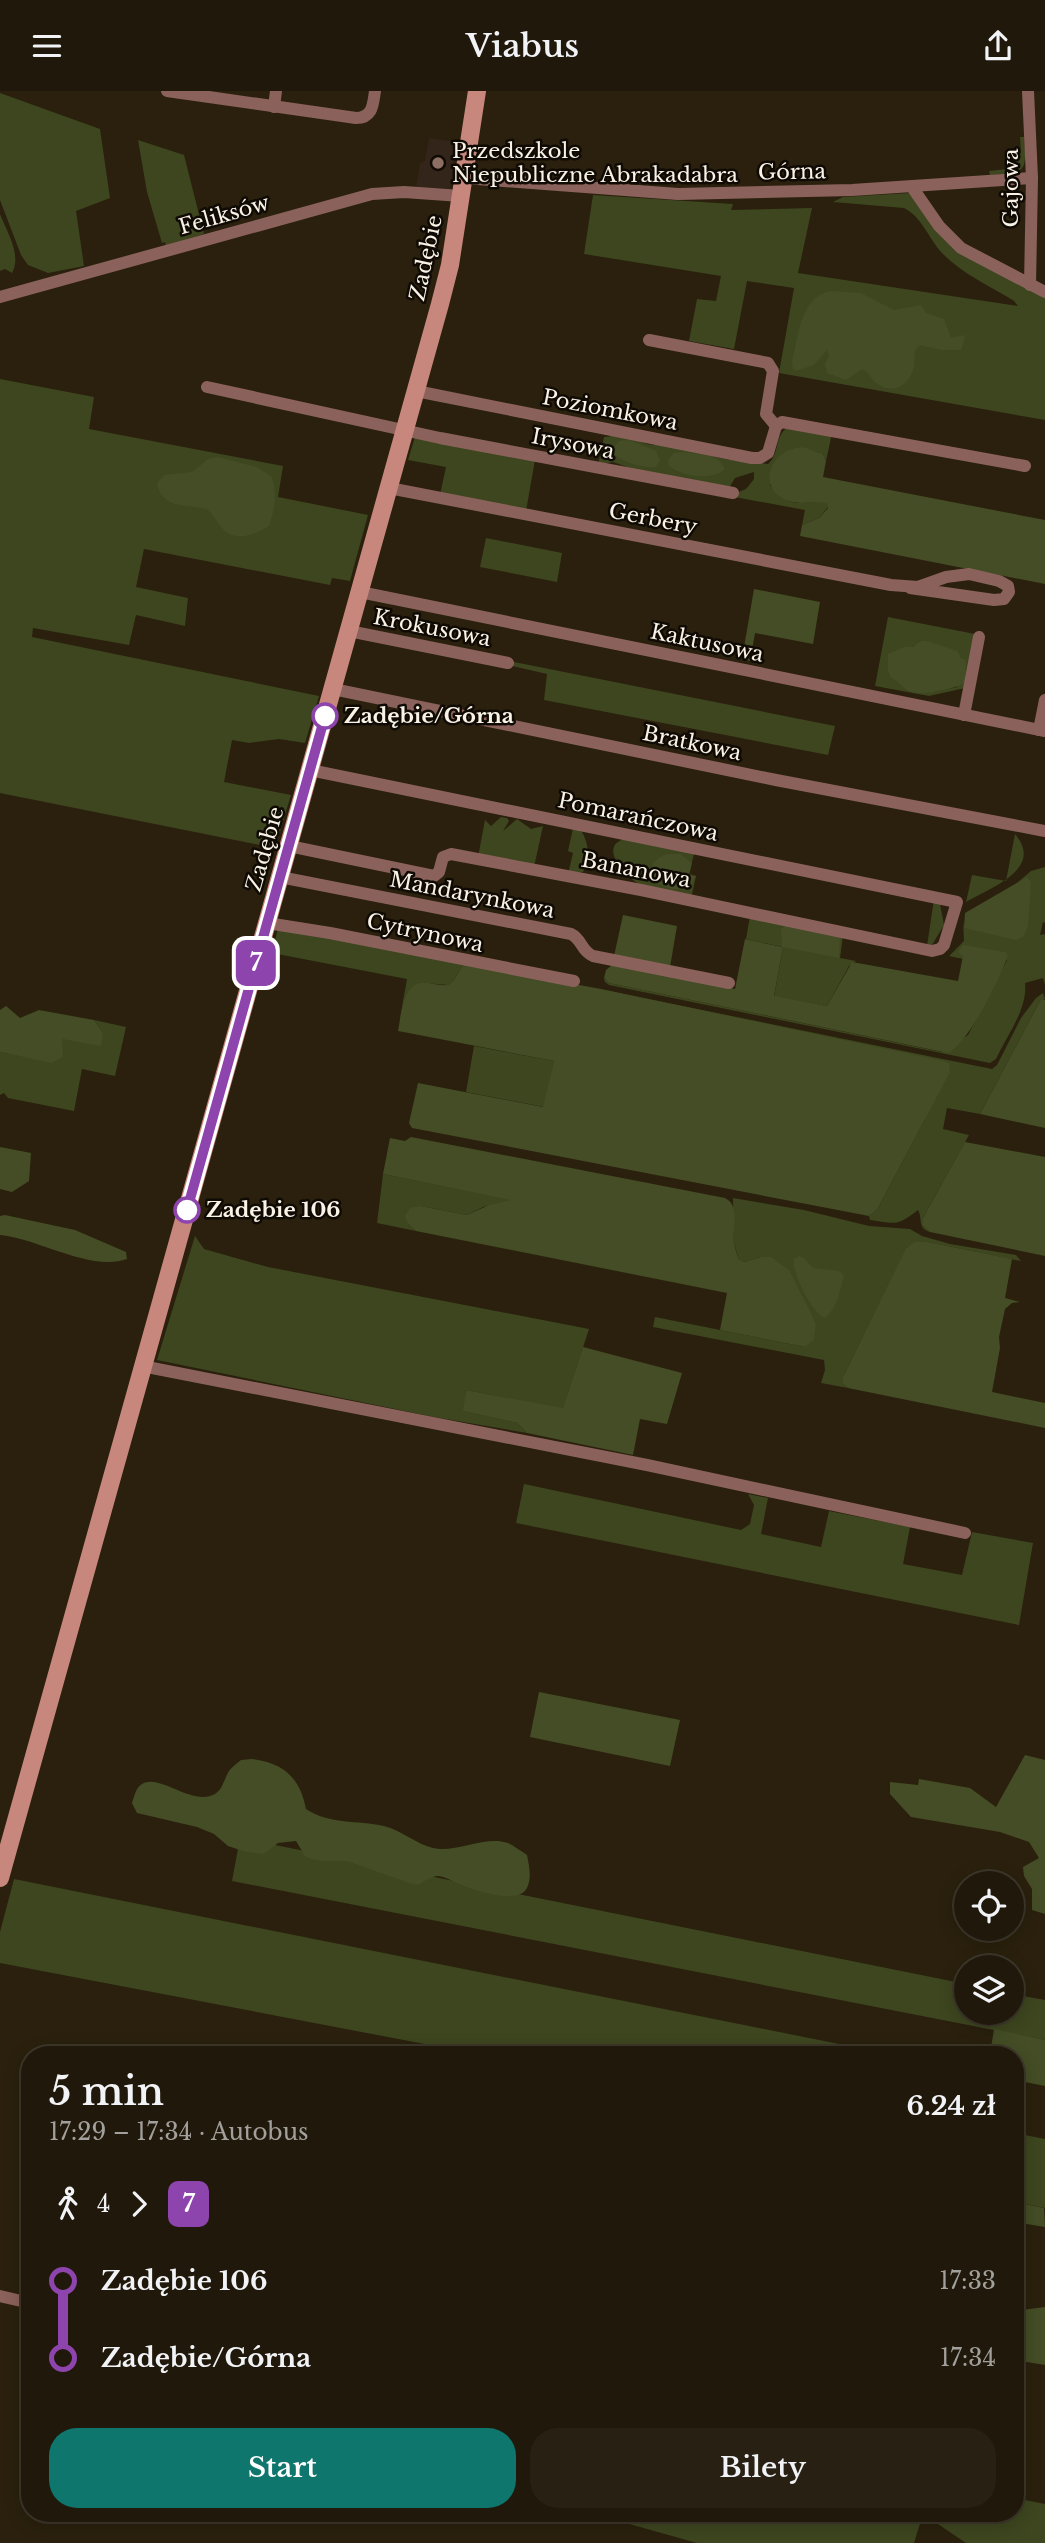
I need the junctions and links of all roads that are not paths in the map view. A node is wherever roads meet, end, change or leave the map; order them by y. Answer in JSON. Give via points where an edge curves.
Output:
{"nodes":[{"id":1,"x":167,"y":91,"type":"edge"},
{"id":2,"x":276,"y":91,"type":"edge"},
{"id":3,"x":375,"y":91,"type":"edge"},
{"id":4,"x":477,"y":91,"type":"edge"},
{"id":5,"x":1028,"y":91,"type":"edge"},
{"id":6,"x":274,"y":107,"type":"junction"},
{"id":7,"x":464,"y":178,"type":"junction"},
{"id":8,"x":1032,"y":178,"type":"junction"},
{"id":9,"x":912,"y":187,"type":"junction"},
{"id":10,"x":461,"y":196,"type":"junction"},
{"id":11,"x":1030,"y":285,"type":"junction"},
{"id":12,"x":1045,"y":292,"type":"edge"},
{"id":13,"x":0,"y":297,"type":"edge"},
{"id":14,"x":649,"y":340,"type":"dead end"},
{"id":15,"x":207,"y":387,"type":"dead end"},
{"id":16,"x":416,"y":391,"type":"junction"},
{"id":17,"x":776,"y":426,"type":"junction"},
{"id":18,"x":406,"y":430,"type":"junction"},
{"id":19,"x":1025,"y":467,"type":"dead end"},
{"id":20,"x":389,"y":488,"type":"junction"},
{"id":21,"x":733,"y":493,"type":"dead end"},
{"id":22,"x":937,"y":585,"type":"junction"},
{"id":23,"x":360,"y":592,"type":"junction"},
{"id":24,"x":349,"y":631,"type":"junction"},
{"id":25,"x":979,"y":637,"type":"dead end"},
{"id":26,"x":508,"y":663,"type":"dead end"},
{"id":27,"x":333,"y":689,"type":"junction"},
{"id":28,"x":1045,"y":700,"type":"edge"},
{"id":29,"x":964,"y":715,"type":"junction"},
{"id":30,"x":1042,"y":731,"type":"edge"},
{"id":31,"x":310,"y":771,"type":"junction"},
{"id":32,"x":1045,"y":831,"type":"edge"},
{"id":33,"x":289,"y":846,"type":"junction"},
{"id":34,"x":280,"y":877,"type":"junction"},
{"id":35,"x":957,"y":902,"type":"joint"},
{"id":36,"x":267,"y":923,"type":"junction"},
{"id":37,"x":574,"y":981,"type":"dead end"},
{"id":38,"x":729,"y":983,"type":"dead end"},
{"id":39,"x":142,"y":1366,"type":"junction"},
{"id":40,"x":965,"y":1532,"type":"dead end"},
{"id":41,"x":0,"y":1878,"type":"edge"},
{"id":42,"x":0,"y":2296,"type":"edge"},
{"id":43,"x":21,"y":2302,"type":"edge"}],
"edges":[{"from":1,"to":6,"type":"street"},
{"from":2,"to":6,"type":"street"},
{"from":3,"to":6,"type":"street","via":[[371,111],[362,118]]},
{"from":4,"to":7,"type":"street","name":"Zadębie"},
{"from":5,"to":8,"type":"street","name":"Gajowa"},
{"from":7,"to":9,"type":"street","name":"Górna","via":[[678,194]]},
{"from":7,"to":10,"type":"street","name":"Zadębie"},
{"from":8,"to":9,"type":"street","name":"Górna"},
{"from":8,"to":11,"type":"street","name":"Gajowa"},
{"from":9,"to":11,"type":"street","via":[[961,248]]},
{"from":10,"to":13,"type":"street","name":"Feliksów","via":[[372,194]]},
{"from":10,"to":16,"type":"street","name":"Zadębie","via":[[450,265]]},
{"from":11,"to":12,"type":"street"},
{"from":14,"to":17,"type":"street","via":[[768,363],[772,371],[766,414]]},
{"from":15,"to":18,"type":"street"},
{"from":16,"to":17,"type":"street","name":"Poziomkowa","via":[[752,458],[768,453]]},
{"from":16,"to":18,"type":"street","name":"Zadębie"},
{"from":17,"to":19,"type":"street","via":[[782,422],[801,425]]},
{"from":18,"to":20,"type":"street","name":"Zadębie"},
{"from":18,"to":21,"type":"street","name":"Irysowa"},
{"from":20,"to":22,"type":"street","name":"Gerbery","via":[[912,587]]},
{"from":20,"to":23,"type":"street","name":"Zadębie"},
{"from":22,"to":22,"type":"street","name":"Gerbery","via":[[957,575],[979,576],[1006,584],[1009,592],[1004,599],[994,600]]},
{"from":23,"to":24,"type":"street","name":"Zadębie"},
{"from":23,"to":29,"type":"street","name":"Kaktusowa"},
{"from":24,"to":26,"type":"street","name":"Krokusowa"},
{"from":24,"to":27,"type":"street","name":"Zadębie"},
{"from":25,"to":29,"type":"street"},
{"from":27,"to":31,"type":"street","name":"Zadębie"},
{"from":27,"to":32,"type":"street","name":"Bratkowa"},
{"from":28,"to":30,"type":"street"},
{"from":29,"to":30,"type":"street","name":"Kaktusowa"},
{"from":31,"to":33,"type":"street","name":"Zadębie"},
{"from":31,"to":35,"type":"street","name":"Pomarańczowa"},
{"from":33,"to":34,"type":"street","name":"Zadębie"},
{"from":33,"to":35,"type":"street","name":"Bananowa","via":[[433,876],[450,853],[932,951],[944,945]]},
{"from":34,"to":36,"type":"street","name":"Zadębie"},
{"from":34,"to":38,"type":"street","name":"Mandarynkowa","via":[[571,934],[583,951],[593,956]]},
{"from":36,"to":37,"type":"street","name":"Cytrynowa"},
{"from":36,"to":39,"type":"street","name":"Zadębie"},
{"from":39,"to":40,"type":"street"},
{"from":39,"to":41,"type":"street","name":"Zadębie"},
{"from":42,"to":43,"type":"street"}]}
